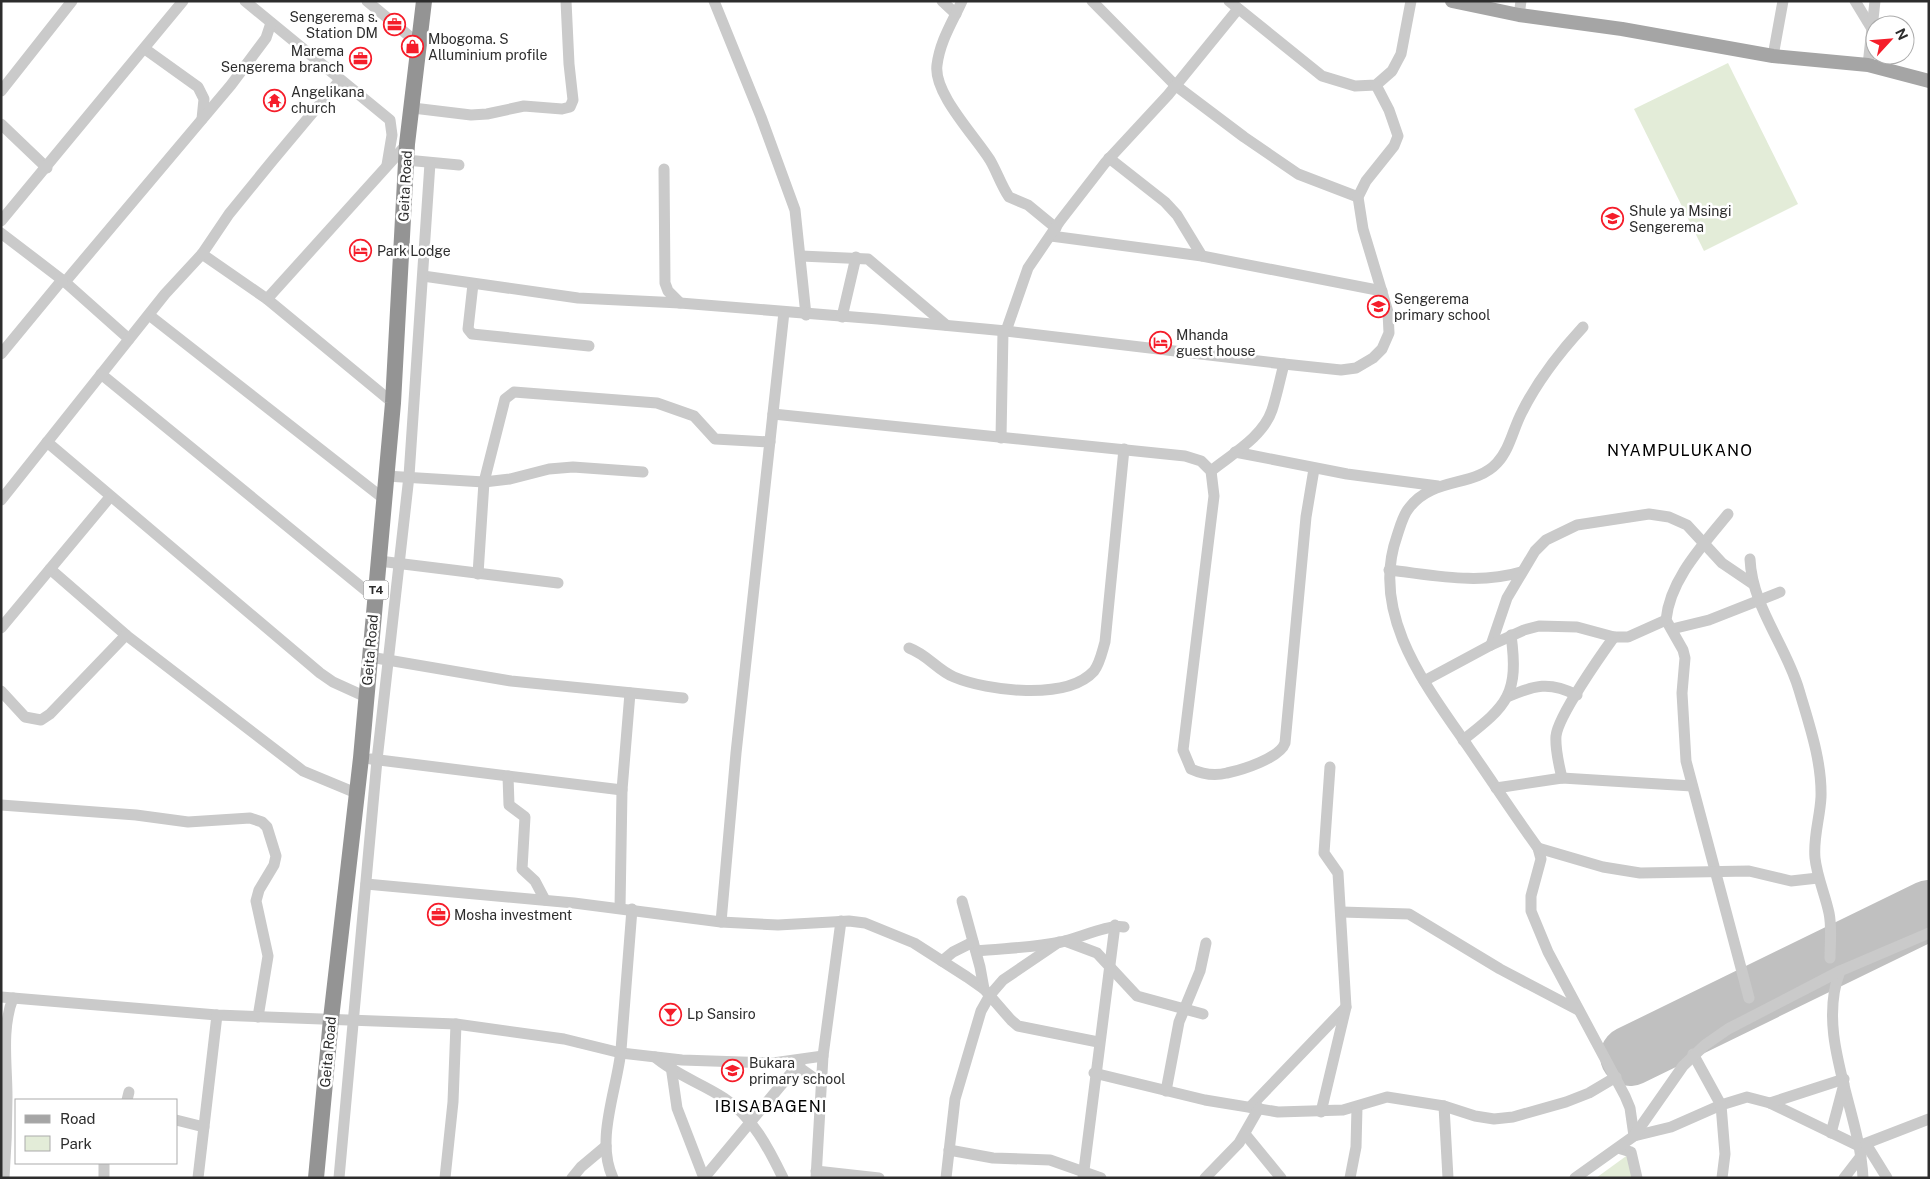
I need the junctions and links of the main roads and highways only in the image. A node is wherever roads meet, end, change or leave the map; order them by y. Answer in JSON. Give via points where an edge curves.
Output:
{"nodes":[{"id":1,"x":424,"y":1,"type":"edge"},
{"id":2,"x":1452,"y":1,"type":"edge"},
{"id":3,"x":1520,"y":8,"type":"edge"},
{"id":4,"x":1929,"y":81,"type":"edge"},
{"id":5,"x":316,"y":1178,"type":"edge"}],
"edges":[{"from":1,"to":5,"type":"highway","name":"Geita Road","number":"T4","via":[[406,152],[393,402],[366,697],[369,759],[356,793],[330,1019]]},
{"from":2,"to":3,"type":"main road"},
{"from":3,"to":4,"type":"main road","via":[[1773,56],[1868,66]]}]}
